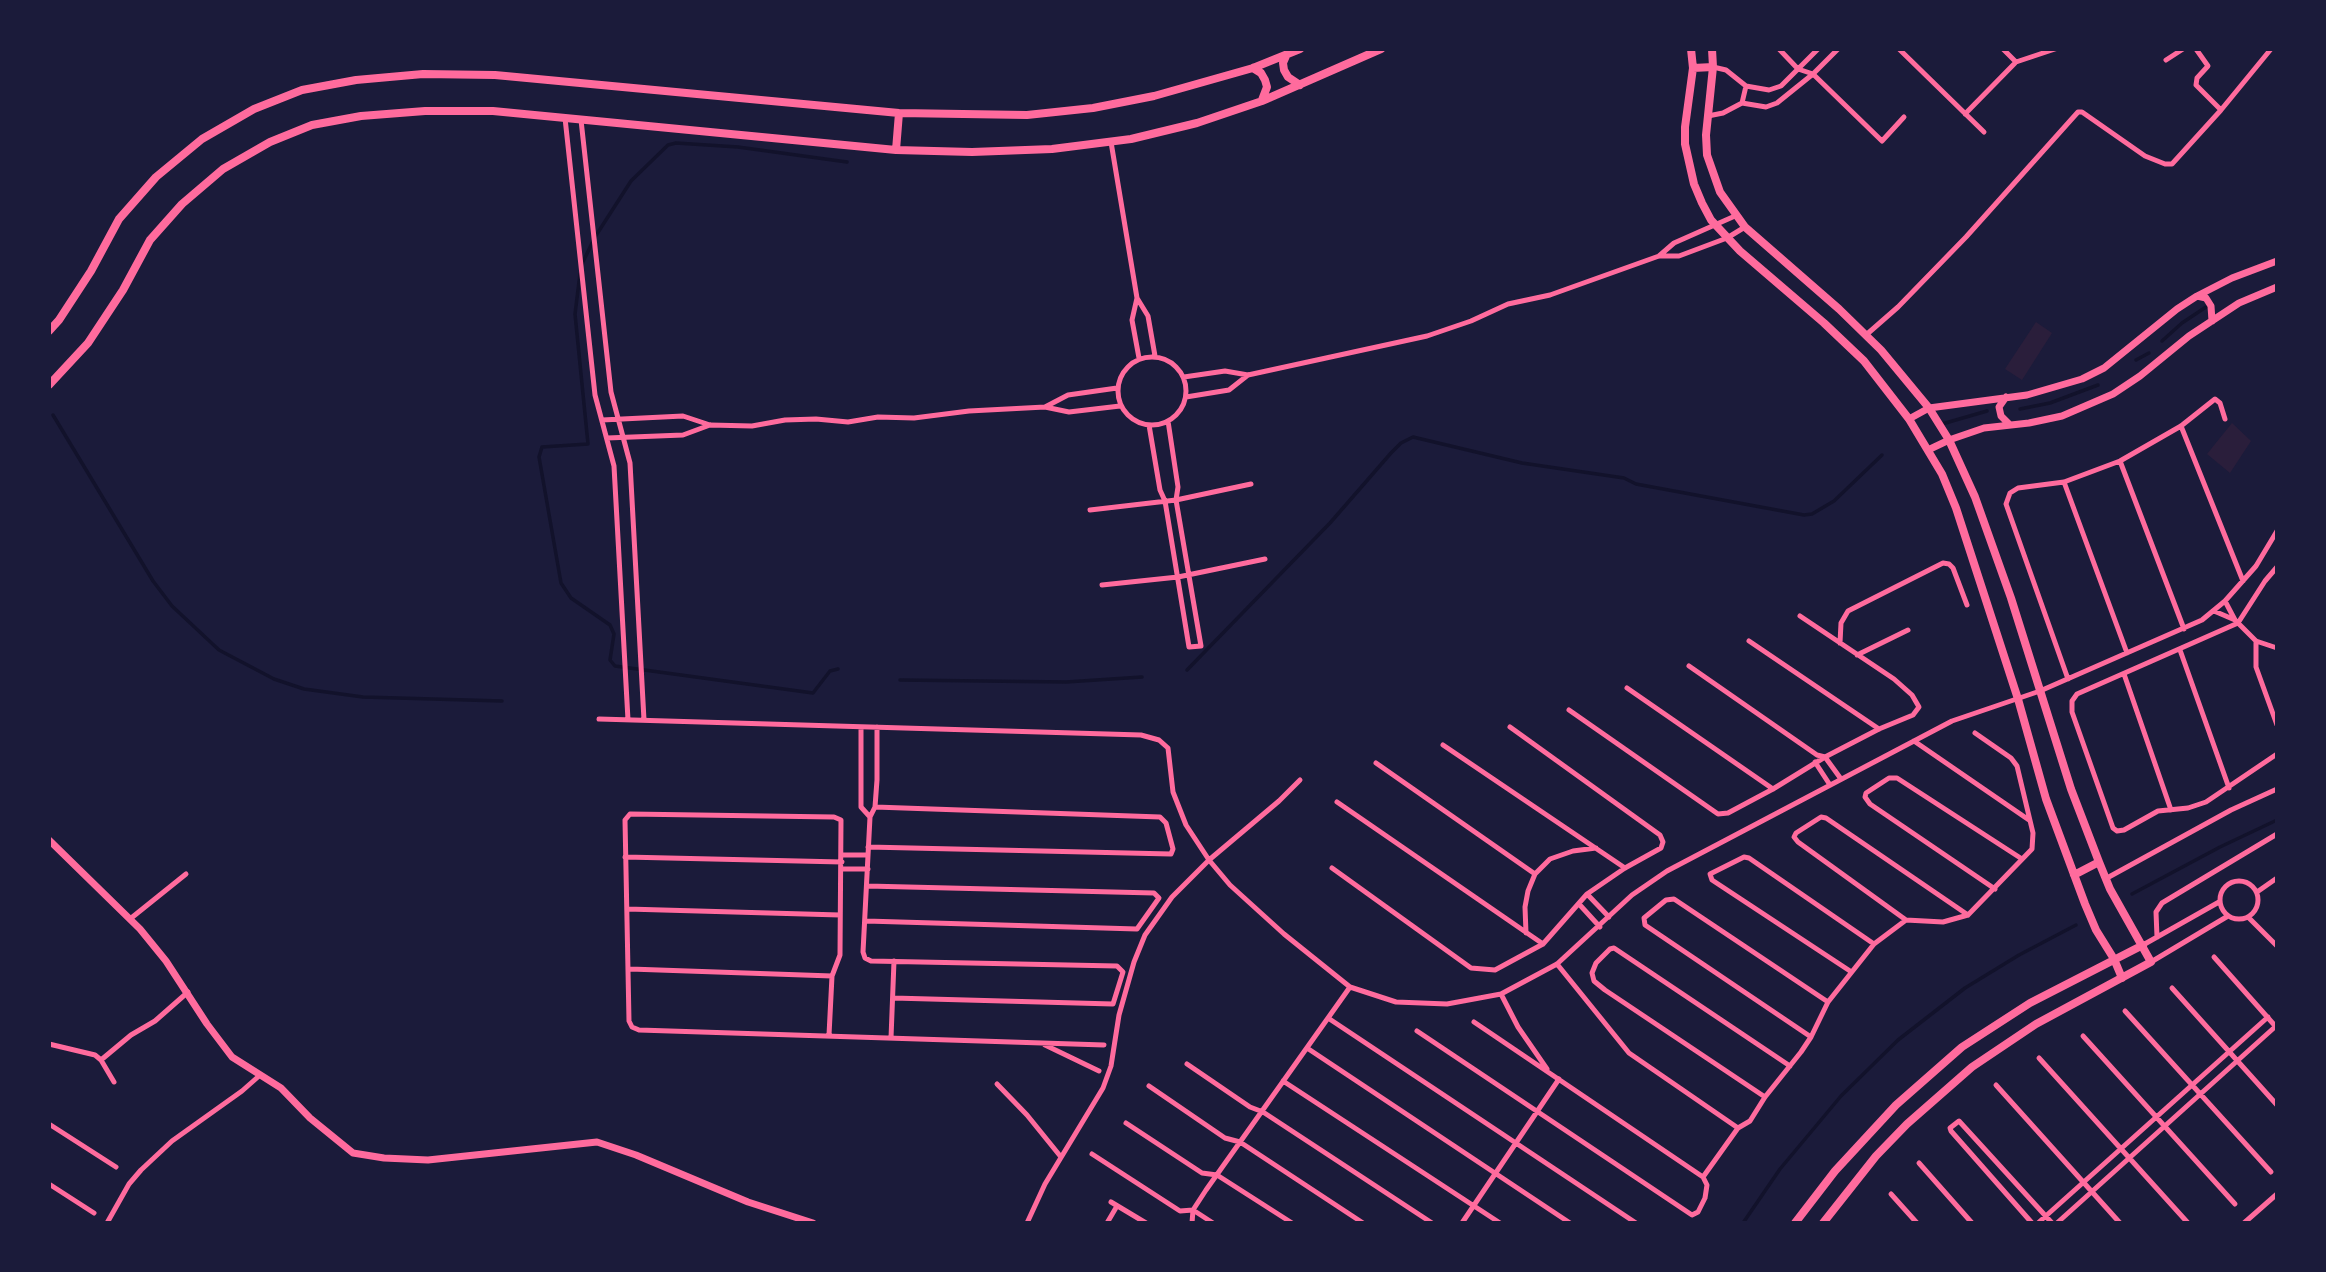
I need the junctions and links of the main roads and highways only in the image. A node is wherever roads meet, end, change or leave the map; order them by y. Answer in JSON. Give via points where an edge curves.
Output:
{"nodes":[{"id":1,"x":1300,"y":49,"type":"edge"},
{"id":2,"x":1381,"y":49,"type":"edge"},
{"id":3,"x":1691,"y":49,"type":"edge"},
{"id":4,"x":1712,"y":49,"type":"edge"},
{"id":5,"x":1286,"y":56,"type":"junction"},
{"id":6,"x":1713,"y":67,"type":"junction"},
{"id":7,"x":1253,"y":68,"type":"junction"},
{"id":8,"x":1693,"y":68,"type":"junction"},
{"id":9,"x":1300,"y":85,"type":"junction"},
{"id":10,"x":1262,"y":101,"type":"junction"},
{"id":11,"x":899,"y":113,"type":"junction"},
{"id":12,"x":897,"y":150,"type":"junction"},
{"id":13,"x":49,"y":331,"type":"edge"},
{"id":14,"x":49,"y":384,"type":"edge"},
{"id":15,"x":2099,"y":863,"type":"junction"},
{"id":16,"x":2074,"y":875,"type":"junction"},
{"id":17,"x":2143,"y":945,"type":"junction"},
{"id":18,"x":2115,"y":959,"type":"junction"},
{"id":19,"x":2122,"y":978,"type":"junction"},
{"id":20,"x":1795,"y":1223,"type":"edge"},
{"id":21,"x":1823,"y":1223,"type":"edge"}],
"edges":[{"from":1,"to":5,"type":"main road"},
{"from":2,"to":9,"type":"main road"},
{"from":3,"to":8,"type":"main road"},
{"from":4,"to":6,"type":"main road"},
{"from":5,"to":7,"type":"main road"},
{"from":5,"to":9,"type":"main road","via":[[1284,70]]},
{"from":6,"to":8,"type":"main road"},
{"from":6,"to":15,"type":"main road","via":[[1707,155],[1735,216],[1866,335],[1929,408],[1949,440],[2011,598]]},
{"from":7,"to":10,"type":"main road","via":[[1267,87]]},
{"from":7,"to":11,"type":"main road","via":[[1093,108],[1027,115]]},
{"from":8,"to":16,"type":"main road","via":[[1685,144],[1694,184],[1716,226],[1864,361],[1909,419],[1942,474]]},
{"from":9,"to":10,"type":"main road"},
{"from":10,"to":12,"type":"main road","via":[[1197,123],[1111,142],[972,152]]},
{"from":11,"to":12,"type":"main road"},
{"from":11,"to":13,"type":"main road","via":[[495,75],[423,74],[302,90],[254,109],[202,139],[156,177],[120,219]]},
{"from":12,"to":14,"type":"main road","via":[[493,111],[425,111],[312,125],[223,169],[182,204],[150,240],[88,343]]},
{"from":15,"to":16,"type":"main road"},
{"from":15,"to":17,"type":"main road"},
{"from":16,"to":18,"type":"main road","via":[[2096,930]]},
{"from":17,"to":18,"type":"main road"},
{"from":17,"to":19,"type":"main road","via":[[2151,962]]},
{"from":18,"to":19,"type":"main road"},
{"from":18,"to":20,"type":"main road","via":[[2030,1003],[1962,1047],[1896,1105]]},
{"from":19,"to":21,"type":"main road","via":[[2036,1024],[1964,1074],[1876,1156]]}]}
